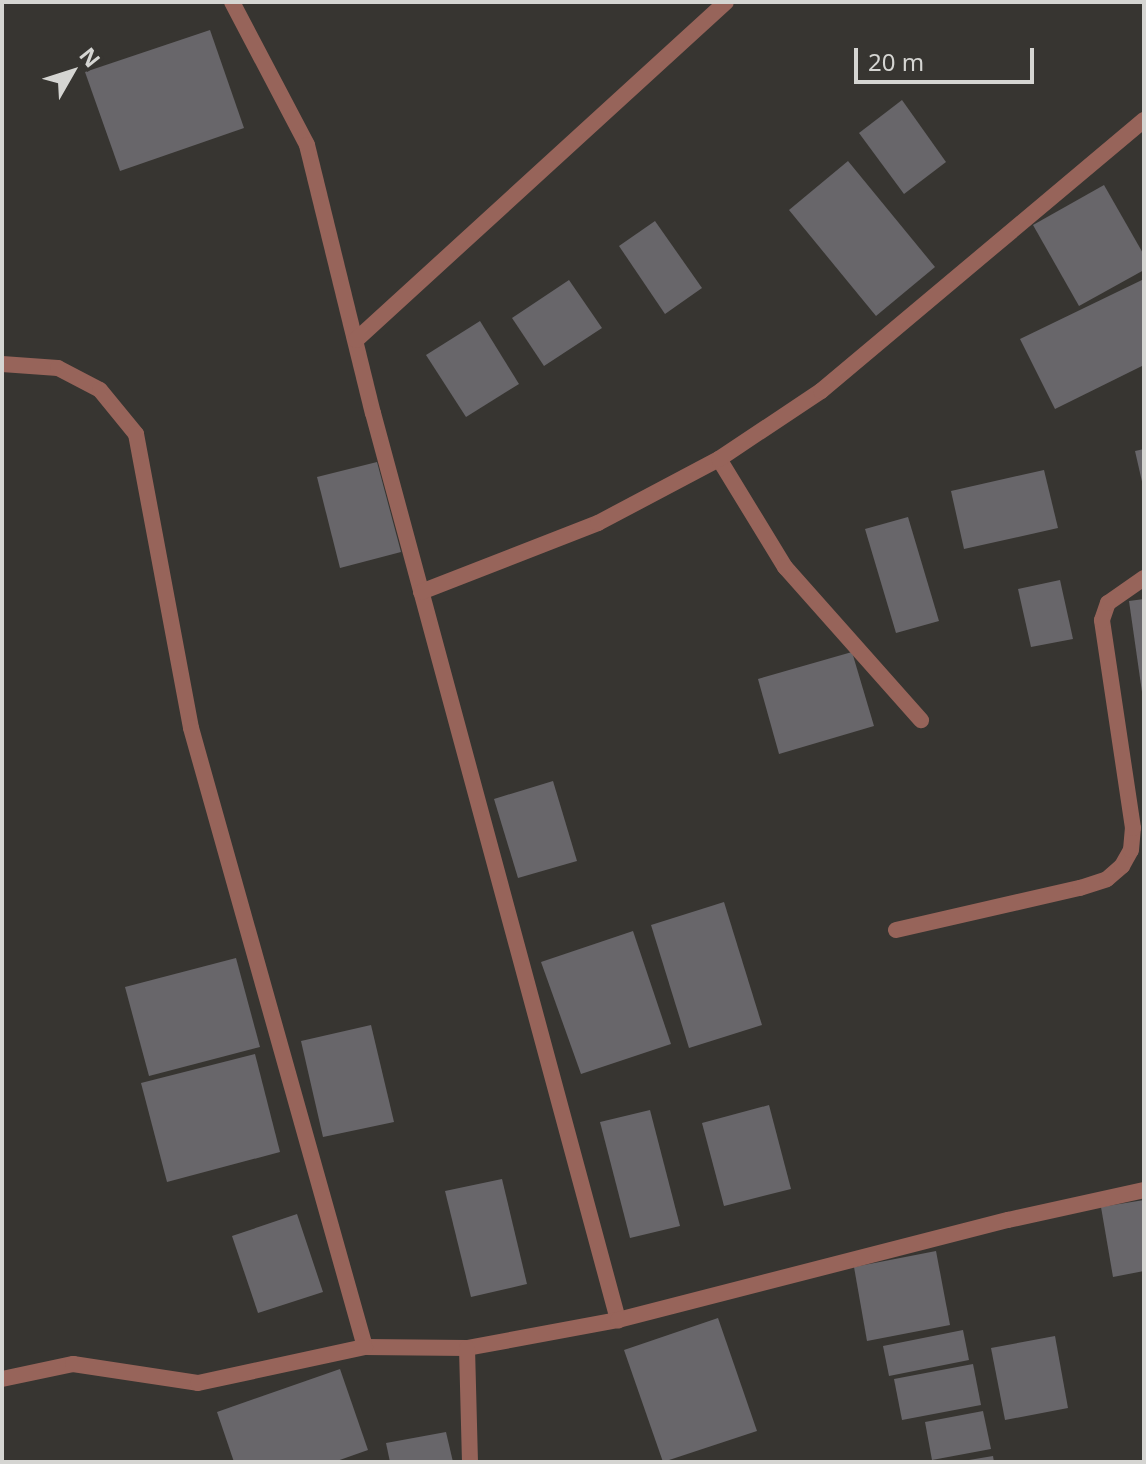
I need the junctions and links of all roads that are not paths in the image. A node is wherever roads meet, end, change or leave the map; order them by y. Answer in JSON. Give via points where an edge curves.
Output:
{"nodes":[{"id":1,"x":232,"y":2,"type":"edge"},
{"id":2,"x":726,"y":2,"type":"edge"},
{"id":3,"x":1144,"y":120,"type":"edge"},
{"id":4,"x":356,"y":340,"type":"junction"},
{"id":5,"x":2,"y":364,"type":"edge"},
{"id":6,"x":719,"y":459,"type":"junction"},
{"id":7,"x":1144,"y":578,"type":"edge"},
{"id":8,"x":421,"y":592,"type":"junction"},
{"id":9,"x":921,"y":720,"type":"dead end"},
{"id":10,"x":896,"y":930,"type":"dead end"},
{"id":11,"x":1144,"y":1190,"type":"edge"},
{"id":12,"x":618,"y":1320,"type":"junction"},
{"id":13,"x":365,"y":1347,"type":"junction"},
{"id":14,"x":467,"y":1348,"type":"junction"},
{"id":15,"x":2,"y":1379,"type":"edge"},
{"id":16,"x":470,"y":1462,"type":"edge"}],
"edges":[{"from":1,"to":4,"type":"street","via":[[307,145]]},
{"from":2,"to":4,"type":"street"},
{"from":3,"to":6,"type":"street","via":[[821,391]]},
{"from":4,"to":8,"type":"street"},
{"from":5,"to":13,"type":"street","via":[[58,368],[100,390],[136,434],[191,728]]},
{"from":6,"to":8,"type":"street","via":[[598,523]]},
{"from":6,"to":9,"type":"street","via":[[785,567]]},
{"from":7,"to":10,"type":"street","via":[[1115,596],[1102,620],[1133,828],[1131,850],[1122,866],[1107,879],[1080,888]]},
{"from":8,"to":12,"type":"street"},
{"from":11,"to":12,"type":"street"},
{"from":12,"to":14,"type":"street"},
{"from":13,"to":14,"type":"street"},
{"from":13,"to":15,"type":"street","via":[[198,1383],[73,1364]]},
{"from":14,"to":16,"type":"street"}]}
